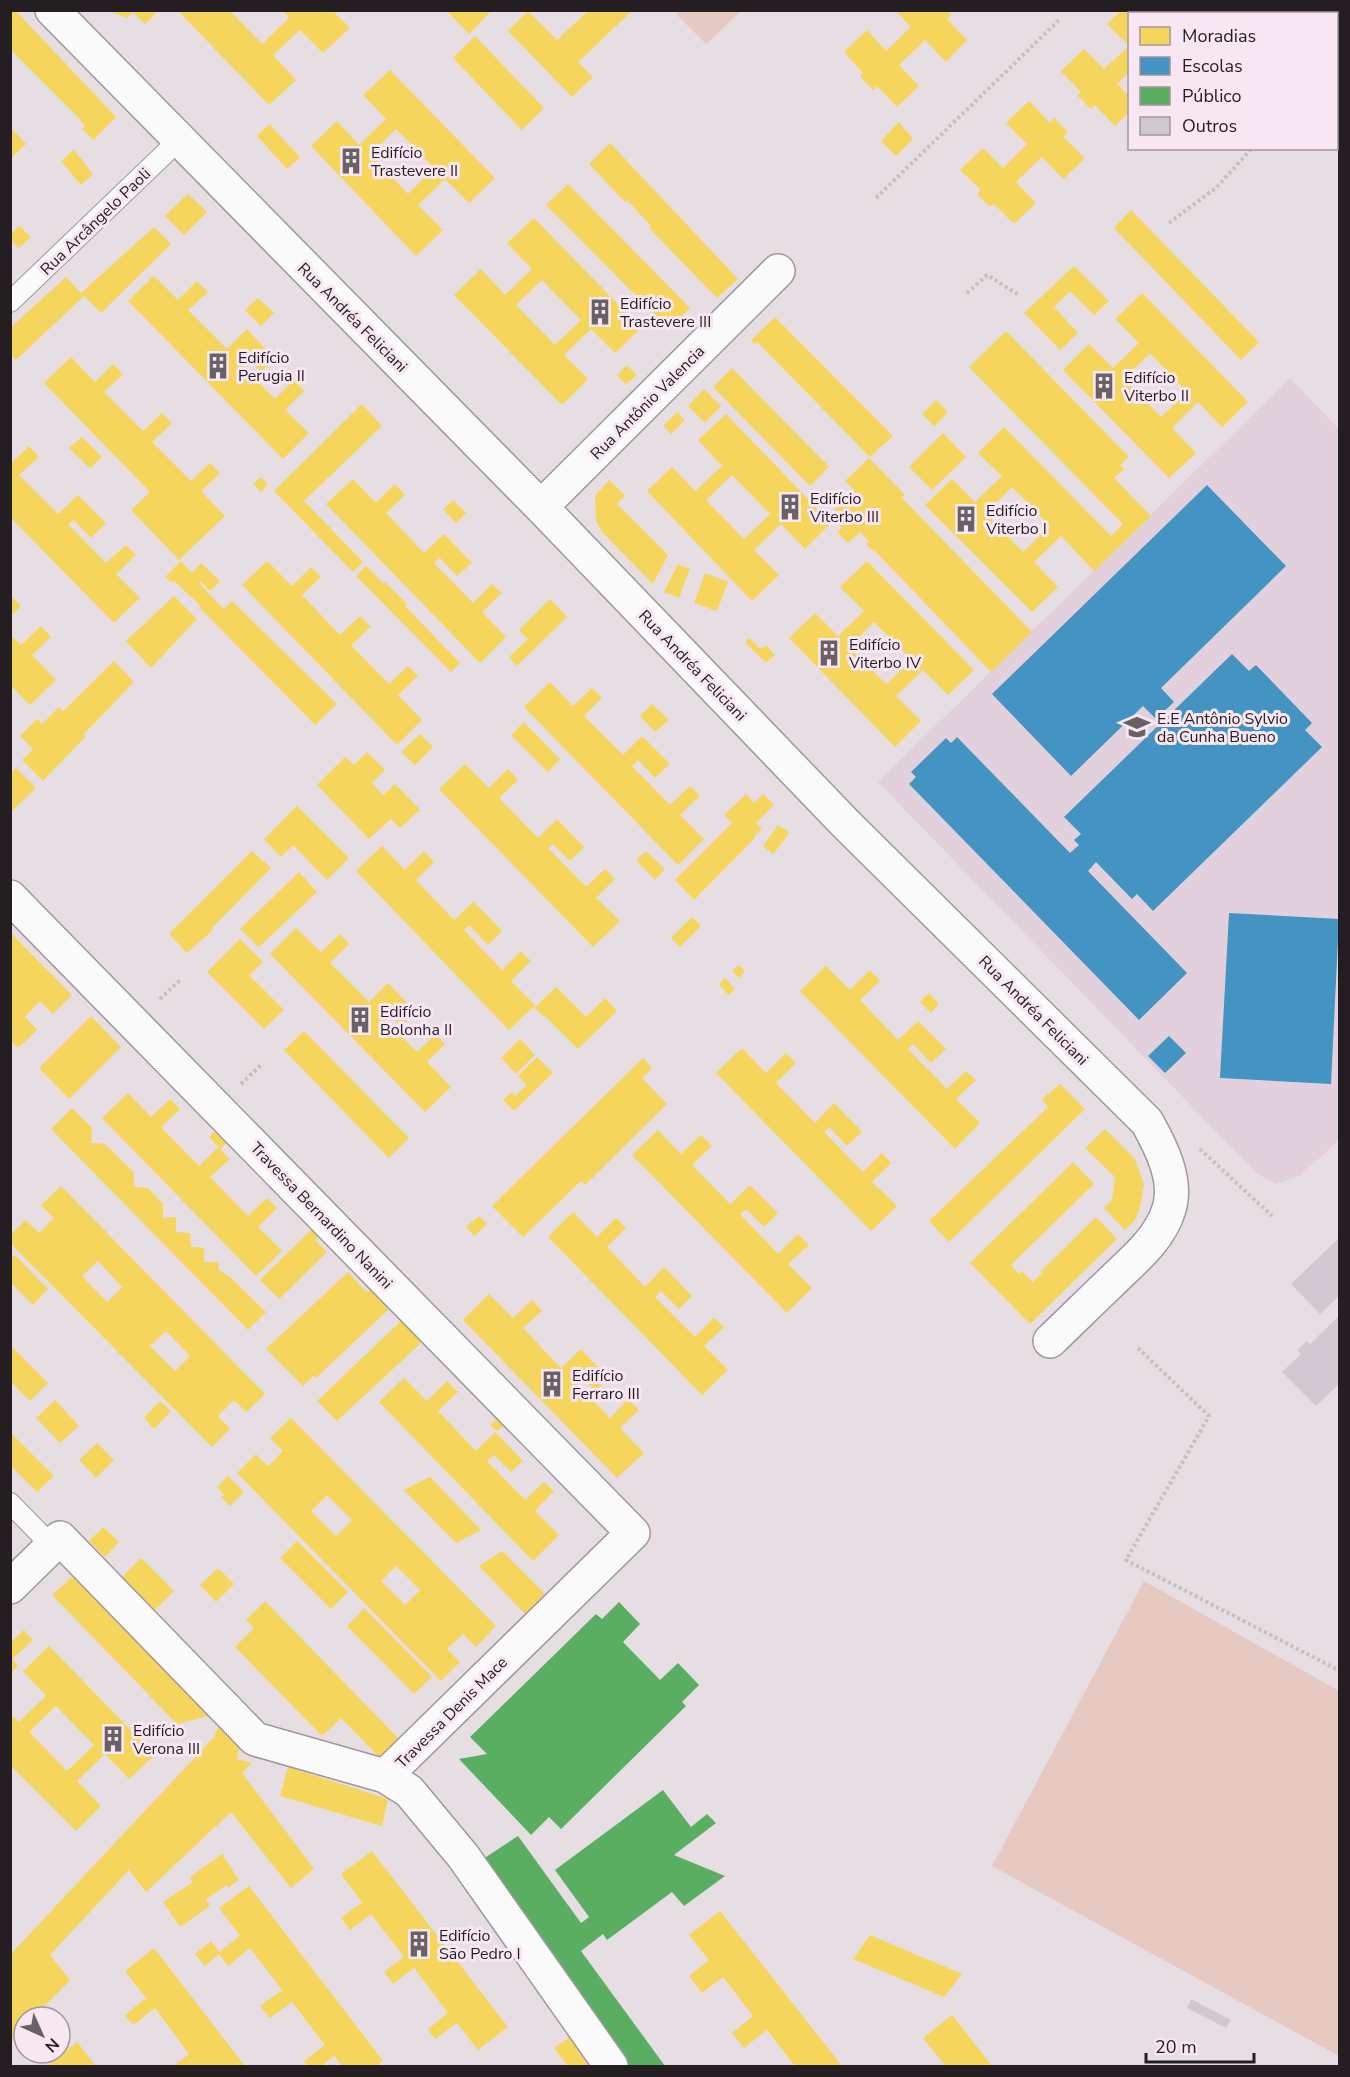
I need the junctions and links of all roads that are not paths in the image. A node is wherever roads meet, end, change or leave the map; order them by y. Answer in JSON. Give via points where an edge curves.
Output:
{"nodes":[{"id":1,"x":52,"y":10,"type":"edge"},
{"id":2,"x":179,"y":140,"type":"junction"},
{"id":3,"x":778,"y":271,"type":"dead end"},
{"id":4,"x":10,"y":302,"type":"edge"},
{"id":5,"x":541,"y":507,"type":"junction"},
{"id":6,"x":10,"y":897,"type":"edge"},
{"id":7,"x":1050,"y":1341,"type":"dead end"},
{"id":8,"x":10,"y":1503,"type":"edge"},
{"id":9,"x":633,"y":1533,"type":"joint"},
{"id":10,"x":56,"y":1542,"type":"junction"},
{"id":11,"x":10,"y":1587,"type":"edge"},
{"id":12,"x":385,"y":1776,"type":"junction"},
{"id":13,"x":611,"y":2067,"type":"edge"}],
"edges":[{"from":1,"to":2,"type":"street","name":"Rua Andréa Feliciani"},
{"from":2,"to":4,"type":"lane","name":"Rua Arcângelo Paoli"},
{"from":2,"to":5,"type":"street","name":"Rua Andréa Feliciani"},
{"from":3,"to":5,"type":"street","name":"Rua Antônio Valencia"},
{"from":5,"to":7,"type":"street","name":"Rua Andréa Feliciani","via":[[846,823],[1147,1122],[1161,1147],[1169,1174],[1171,1196],[1162,1225],[1147,1246]]},
{"from":6,"to":9,"type":"street","name":"Travessa Bernardino Nanini"},
{"from":8,"to":10,"type":"lane"},
{"from":9,"to":12,"type":"street","name":"Travessa Denis Mace"},
{"from":10,"to":11,"type":"street"},
{"from":10,"to":12,"type":"street","name":"Travessa Denis Mace","via":[[255,1739]]},
{"from":12,"to":13,"type":"street","via":[[409,1791],[463,1856]]}]}
